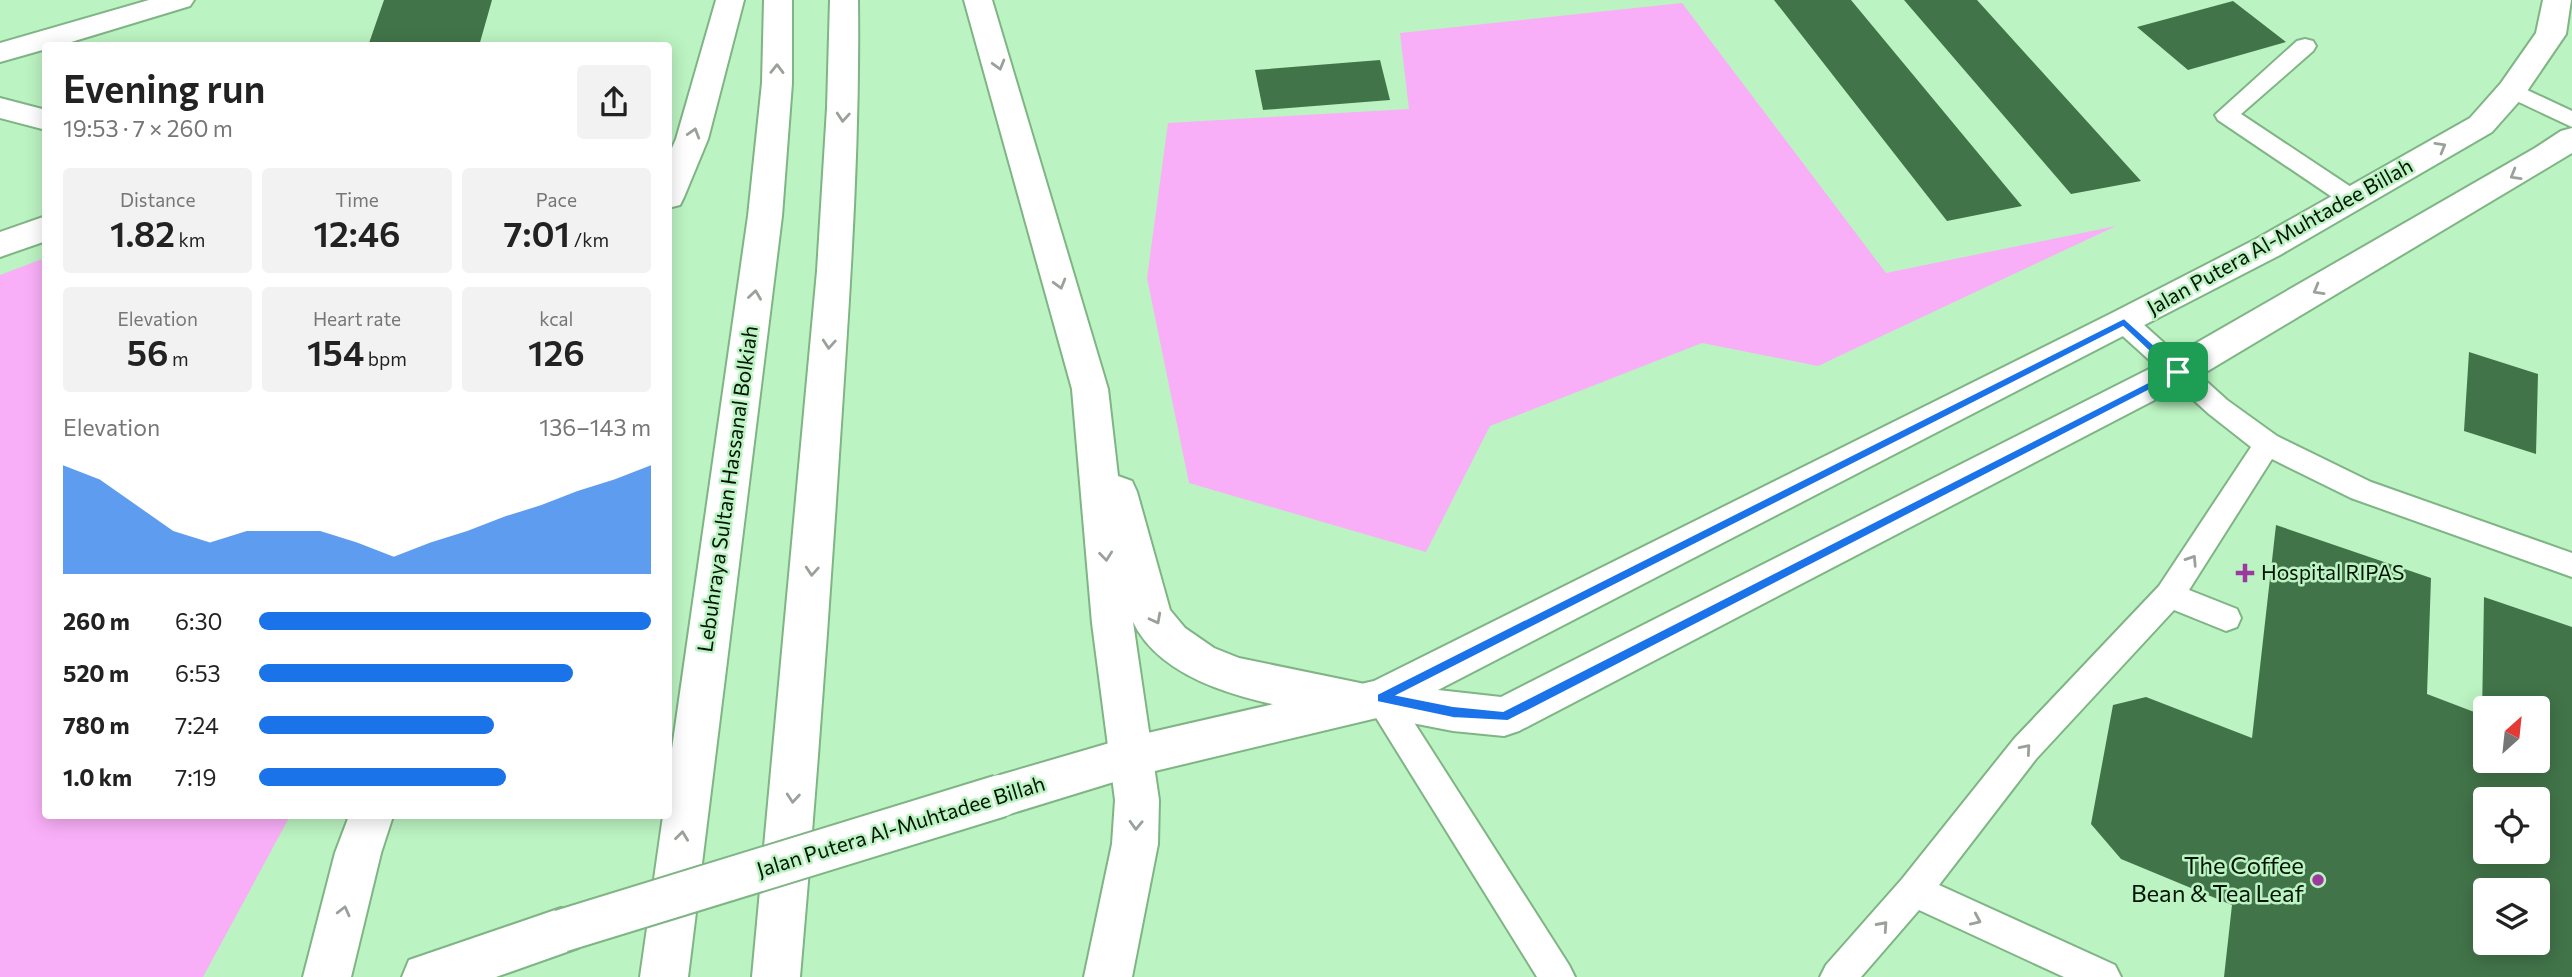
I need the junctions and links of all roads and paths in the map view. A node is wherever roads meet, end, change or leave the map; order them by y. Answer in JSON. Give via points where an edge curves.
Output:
{"nodes":[{"id":1,"x":180,"y":0,"type":"edge"},
{"id":2,"x":730,"y":0,"type":"edge"},
{"id":3,"x":778,"y":0,"type":"edge"},
{"id":4,"x":844,"y":0,"type":"edge"},
{"id":5,"x":978,"y":0,"type":"edge"},
{"id":6,"x":2557,"y":0,"type":"edge"},
{"id":7,"x":2305,"y":47,"type":"dead end"},
{"id":8,"x":0,"y":53,"type":"edge"},
{"id":9,"x":2512,"y":90,"type":"junction"},
{"id":10,"x":0,"y":108,"type":"edge"},
{"id":11,"x":42,"y":119,"type":"edge"},
{"id":12,"x":2572,"y":120,"type":"edge"},
{"id":13,"x":2572,"y":138,"type":"edge"},
{"id":14,"x":672,"y":187,"type":"edge"},
{"id":15,"x":2353,"y":199,"type":"junction"},
{"id":16,"x":42,"y":229,"type":"edge"},
{"id":17,"x":0,"y":245,"type":"edge"},
{"id":18,"x":2124,"y":322,"type":"junction"},
{"id":19,"x":2178,"y":372,"type":"junction"},
{"id":20,"x":1090,"y":389,"type":"junction"},
{"id":21,"x":2267,"y":444,"type":"junction"},
{"id":22,"x":2572,"y":565,"type":"edge"},
{"id":23,"x":2169,"y":595,"type":"junction"},
{"id":24,"x":2226,"y":618,"type":"dead end"},
{"id":25,"x":1370,"y":700,"type":"junction"},
{"id":26,"x":1130,"y":757,"type":"junction"},
{"id":27,"x":370,"y":819,"type":"edge"},
{"id":28,"x":1914,"y":891,"type":"junction"},
{"id":29,"x":327,"y":977,"type":"edge"},
{"id":30,"x":426,"y":977,"type":"edge"},
{"id":31,"x":664,"y":977,"type":"edge"},
{"id":32,"x":776,"y":977,"type":"edge"},
{"id":33,"x":1108,"y":977,"type":"edge"},
{"id":34,"x":1558,"y":977,"type":"edge"},
{"id":35,"x":1838,"y":977,"type":"edge"},
{"id":36,"x":2102,"y":977,"type":"edge"}],
"edges":[{"from":1,"to":8,"type":"main road"},
{"from":14,"to":2,"type":"main road","one_way":true,"via":[[692,139]]},
{"from":31,"to":3,"type":"main road","name":"Lebuhraya Sultan Hassanal Bolkiah","one_way":true,"via":[[765,216],[777,83]]},
{"from":4,"to":32,"type":"main road","one_way":true,"via":[[845,80],[828,358]]},
{"from":5,"to":20,"type":"main road","one_way":true},
{"from":6,"to":9,"type":"main road","name":"Jalan Putera Al-Muhtadee Billah","via":[[2551,34]]},
{"from":7,"to":15,"type":"lane","via":[[2226,115]]},
{"from":9,"to":12,"type":"lane"},
{"from":15,"to":9,"type":"main road","name":"Jalan Putera Al-Muhtadee Billah","one_way":true,"via":[[2481,125]]},
{"from":10,"to":11,"type":"main road"},
{"from":13,"to":19,"type":"main road","name":"Jalan Putera Al-Muhtadee Billah","one_way":true},
{"from":15,"to":18,"type":"main road","name":"Jalan Putera Al-Muhtadee Billah"},
{"from":16,"to":17,"type":"main road"},
{"from":18,"to":19,"type":"lane"},
{"from":18,"to":25,"type":"main road","name":"Jalan Putera Al-Muhtadee Billah"},
{"from":19,"to":21,"type":"lane"},
{"from":19,"to":25,"type":"main road","name":"Jalan Putera Al-Muhtadee Billah","via":[[1504,717]]},
{"from":20,"to":25,"type":"main road","one_way":true,"via":[[1152,618],[1170,642],[1199,661],[1237,676]]},
{"from":20,"to":26,"type":"main road","one_way":true,"via":[[1112,624]]},
{"from":21,"to":22,"type":"lane","via":[[2361,490]]},
{"from":23,"to":21,"type":"lane","one_way":true},
{"from":23,"to":24,"type":"lane"},
{"from":28,"to":23,"type":"lane","one_way":true,"via":[[2025,749]]},
{"from":25,"to":26,"type":"main road","name":"Jalan Putera Al-Muhtadee Billah"},
{"from":25,"to":34,"type":"lane"},
{"from":26,"to":30,"type":"main road","name":"Jalan Putera Al-Muhtadee Billah","bridge":true,"via":[[561,931]]},
{"from":26,"to":33,"type":"main road","one_way":true,"via":[[1137,800],[1135,844]]},
{"from":29,"to":27,"type":"main road","one_way":true},
{"from":35,"to":28,"type":"lane","one_way":true},
{"from":28,"to":36,"type":"lane","one_way":true}]}
